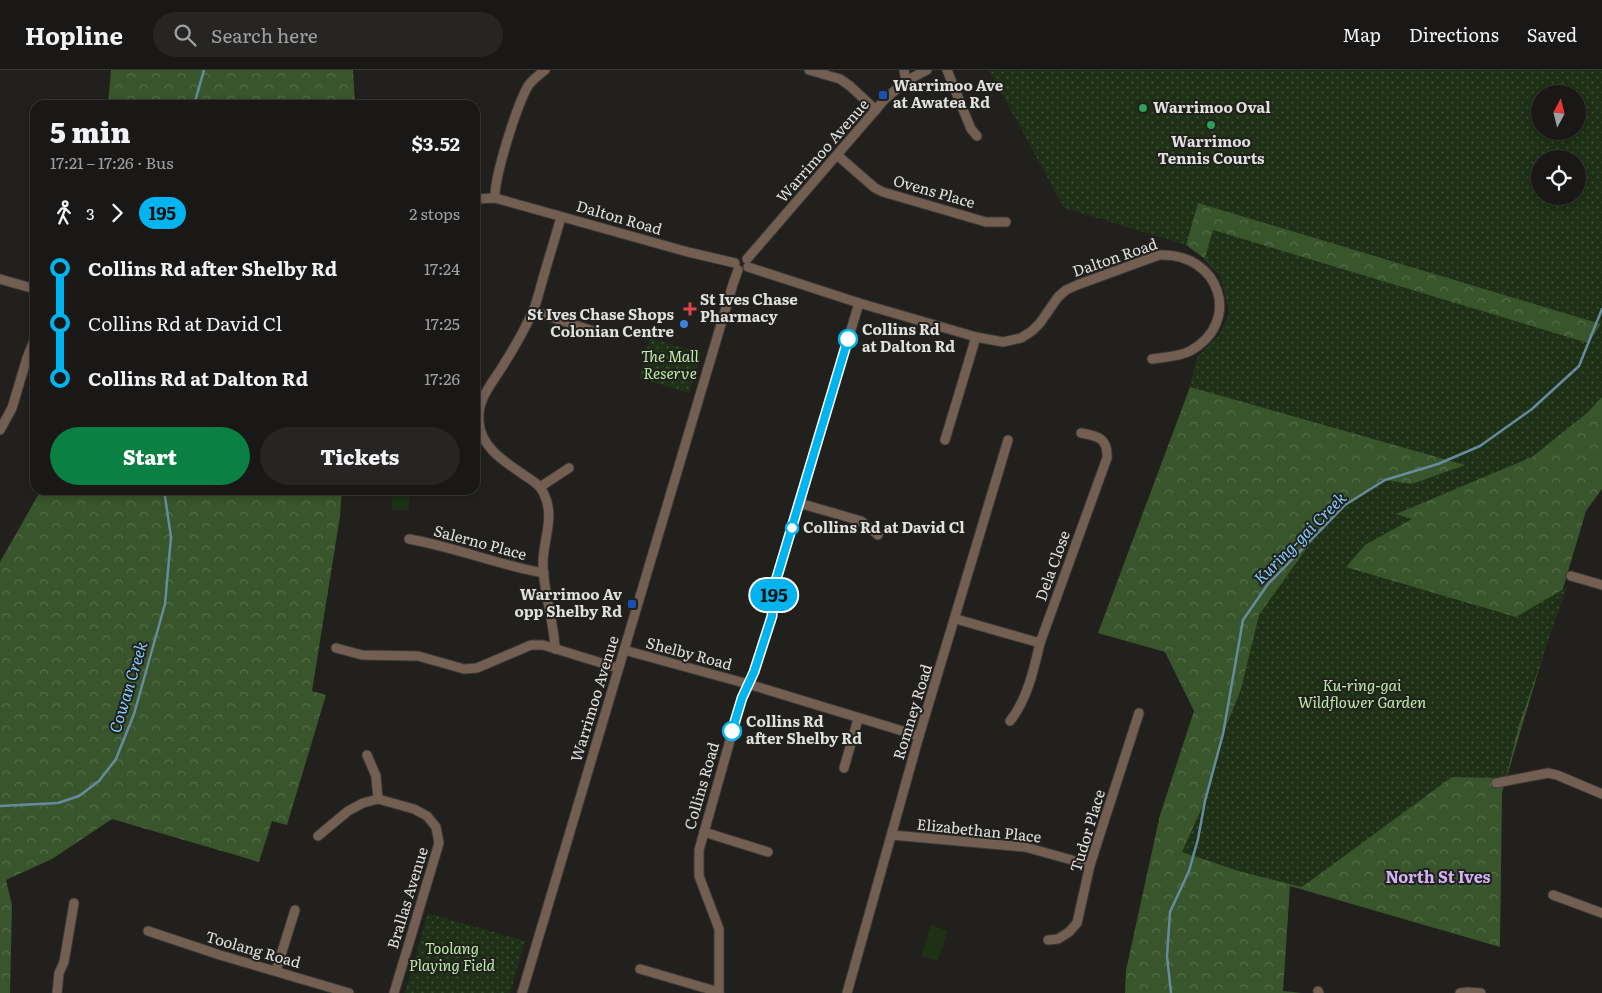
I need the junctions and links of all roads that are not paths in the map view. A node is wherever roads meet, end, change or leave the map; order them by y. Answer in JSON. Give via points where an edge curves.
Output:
{"nodes":[{"id":1,"x":544,"y":70,"type":"edge"},
{"id":2,"x":808,"y":70,"type":"edge"},
{"id":3,"x":904,"y":70,"type":"edge"},
{"id":4,"x":927,"y":70,"type":"edge"},
{"id":5,"x":947,"y":70,"type":"edge"},
{"id":6,"x":906,"y":81,"type":"junction"},
{"id":7,"x":876,"y":110,"type":"junction"},
{"id":8,"x":977,"y":136,"type":"dead end"},
{"id":9,"x":837,"y":155,"type":"junction"},
{"id":10,"x":495,"y":198,"type":"junction"},
{"id":11,"x":480,"y":199,"type":"edge"},
{"id":12,"x":561,"y":217,"type":"junction"},
{"id":13,"x":1006,"y":222,"type":"dead end"},
{"id":14,"x":748,"y":263,"type":"junction"},
{"id":15,"x":737,"y":267,"type":"junction"},
{"id":16,"x":0,"y":279,"type":"edge"},
{"id":17,"x":30,"y":288,"type":"edge"},
{"id":18,"x":859,"y":303,"type":"junction"},
{"id":19,"x":533,"y":311,"type":"junction"},
{"id":20,"x":596,"y":332,"type":"dead end"},
{"id":21,"x":976,"y":338,"type":"junction"},
{"id":22,"x":30,"y":350,"type":"edge"},
{"id":23,"x":1152,"y":358,"type":"dead end"},
{"id":24,"x":480,"y":406,"type":"edge"},
{"id":25,"x":480,"y":427,"type":"edge"},
{"id":26,"x":0,"y":430,"type":"edge"},
{"id":27,"x":1081,"y":433,"type":"dead end"},
{"id":28,"x":945,"y":440,"type":"dead end"},
{"id":29,"x":1008,"y":440,"type":"dead end"},
{"id":30,"x":569,"y":468,"type":"dead end"},
{"id":31,"x":540,"y":487,"type":"junction"},
{"id":32,"x":800,"y":503,"type":"junction"},
{"id":33,"x":878,"y":535,"type":"dead end"},
{"id":34,"x":409,"y":539,"type":"dead end"},
{"id":35,"x":544,"y":573,"type":"junction"},
{"id":36,"x":1572,"y":576,"type":"dead end"},
{"id":37,"x":1602,"y":585,"type":"edge"},
{"id":38,"x":956,"y":619,"type":"junction"},
{"id":39,"x":1040,"y":643,"type":"junction"},
{"id":40,"x":336,"y":648,"type":"dead end"},
{"id":41,"x":555,"y":649,"type":"junction"},
{"id":42,"x":624,"y":650,"type":"junction"},
{"id":43,"x":618,"y":668,"type":"junction"},
{"id":44,"x":748,"y":684,"type":"junction"},
{"id":45,"x":1139,"y":714,"type":"dead end"},
{"id":46,"x":858,"y":719,"type":"junction"},
{"id":47,"x":1010,"y":721,"type":"dead end"},
{"id":48,"x":919,"y":736,"type":"junction"},
{"id":49,"x":367,"y":755,"type":"dead end"},
{"id":50,"x":844,"y":768,"type":"dead end"},
{"id":51,"x":1496,"y":783,"type":"dead end"},
{"id":52,"x":1602,"y":794,"type":"edge"},
{"id":53,"x":378,"y":799,"type":"junction"},
{"id":54,"x":704,"y":832,"type":"junction"},
{"id":55,"x":892,"y":835,"type":"junction"},
{"id":56,"x":318,"y":836,"type":"dead end"},
{"id":57,"x":768,"y":852,"type":"dead end"},
{"id":58,"x":1090,"y":865,"type":"junction"},
{"id":59,"x":1553,"y":895,"type":"dead end"},
{"id":60,"x":74,"y":903,"type":"dead end"},
{"id":61,"x":295,"y":910,"type":"dead end"},
{"id":62,"x":1602,"y":913,"type":"edge"},
{"id":63,"x":148,"y":931,"type":"dead end"},
{"id":64,"x":1048,"y":940,"type":"dead end"},
{"id":65,"x":640,"y":970,"type":"dead end"},
{"id":66,"x":276,"y":971,"type":"junction"},
{"id":67,"x":57,"y":993,"type":"edge"},
{"id":68,"x":350,"y":993,"type":"edge"},
{"id":69,"x":394,"y":993,"type":"edge"},
{"id":70,"x":522,"y":993,"type":"edge"},
{"id":71,"x":719,"y":993,"type":"edge"},
{"id":72,"x":847,"y":993,"type":"edge"},
{"id":73,"x":1460,"y":993,"type":"edge"},
{"id":74,"x":1481,"y":993,"type":"edge"}],
"edges":[{"from":1,"to":10,"type":"street","via":[[528,85],[521,102],[497,177]]},
{"from":2,"to":7,"type":"street","via":[[840,79]]},
{"from":3,"to":6,"type":"street"},
{"from":4,"to":6,"type":"street","name":"Warrimoo Avenue"},
{"from":5,"to":8,"type":"street","via":[[971,129]]},
{"from":6,"to":7,"type":"street","name":"Warrimoo Avenue"},
{"from":7,"to":9,"type":"street","name":"Warrimoo Avenue"},
{"from":9,"to":13,"type":"street","name":"Ovens Place","via":[[883,192],[986,222]]},
{"from":9,"to":14,"type":"street","name":"Warrimoo Avenue"},
{"from":10,"to":11,"type":"street","name":"Dalton Road"},
{"from":10,"to":12,"type":"street","name":"Dalton Road"},
{"from":12,"to":15,"type":"street","name":"Dalton Road"},
{"from":12,"to":19,"type":"street"},
{"from":14,"to":15,"type":"street","via":[[740,258]]},
{"from":14,"to":18,"type":"street","name":"Dalton Road"},
{"from":15,"to":42,"type":"street","name":"Warrimoo Avenue"},
{"from":16,"to":17,"type":"street"},
{"from":18,"to":21,"type":"street","name":"Dalton Road"},
{"from":18,"to":32,"type":"street","name":"Collins Road"},
{"from":19,"to":20,"type":"street"},
{"from":19,"to":24,"type":"street","via":[[482,397]]},
{"from":21,"to":23,"type":"street","name":"Dalton Road","via":[[1003,342],[1021,338],[1040,323],[1058,297],[1071,287],[1159,255],[1171,254],[1199,264],[1208,272],[1220,307],[1212,332],[1203,343],[1188,352]]},
{"from":21,"to":28,"type":"street"},
{"from":22,"to":26,"type":"street","via":[[12,408]]},
{"from":25,"to":31,"type":"street","via":[[490,449]]},
{"from":27,"to":39,"type":"street","name":"Dela Close","via":[[1098,436],[1107,449],[1107,458]]},
{"from":29,"to":38,"type":"street","name":"Romney Road"},
{"from":30,"to":31,"type":"street"},
{"from":31,"to":35,"type":"street","via":[[549,511]]},
{"from":32,"to":33,"type":"street","via":[[861,521]]},
{"from":32,"to":44,"type":"street","name":"Collins Road","via":[[774,587],[772,616]]},
{"from":34,"to":35,"type":"street","name":"Salerno Place"},
{"from":35,"to":41,"type":"street"},
{"from":36,"to":37,"type":"street"},
{"from":38,"to":39,"type":"street"},
{"from":38,"to":48,"type":"street","name":"Romney Road"},
{"from":39,"to":47,"type":"street","name":"Dela Close","via":[[1019,710]]},
{"from":40,"to":41,"type":"street","via":[[362,654],[418,656],[464,669],[477,668],[531,645]]},
{"from":41,"to":43,"type":"street"},
{"from":42,"to":43,"type":"street","name":"Warrimoo Avenue"},
{"from":42,"to":44,"type":"street","name":"Shelby Road"},
{"from":43,"to":70,"type":"street","name":"Warrimoo Avenue"},
{"from":44,"to":46,"type":"street","name":"Shelby Road"},
{"from":44,"to":54,"type":"street","name":"Collins Road"},
{"from":45,"to":58,"type":"street","name":"Tudor Place"},
{"from":46,"to":48,"type":"street","name":"Shelby Road"},
{"from":46,"to":50,"type":"street"},
{"from":48,"to":55,"type":"street","name":"Romney Road"},
{"from":49,"to":53,"type":"street","via":[[376,776]]},
{"from":51,"to":52,"type":"street","via":[[1548,773]]},
{"from":53,"to":56,"type":"street","via":[[348,811]]},
{"from":53,"to":69,"type":"street","name":"Brallas Avenue","via":[[427,816],[436,827],[439,843]]},
{"from":54,"to":57,"type":"street"},
{"from":54,"to":71,"type":"street","name":"Collins Road","via":[[699,850],[699,876],[719,929]]},
{"from":55,"to":58,"type":"street","name":"Elizabethan Place","via":[[1025,847]]},
{"from":55,"to":72,"type":"street","name":"Romney Road"},
{"from":58,"to":64,"type":"street","name":"Tudor Place","via":[[1077,923],[1069,932]]},
{"from":59,"to":62,"type":"street"},
{"from":60,"to":67,"type":"street"},
{"from":61,"to":66,"type":"street"},
{"from":63,"to":66,"type":"street","name":"Toolang Road"},
{"from":65,"to":71,"type":"street"},
{"from":66,"to":68,"type":"street","name":"Toolang Road"},
{"from":73,"to":74,"type":"street"}]}
